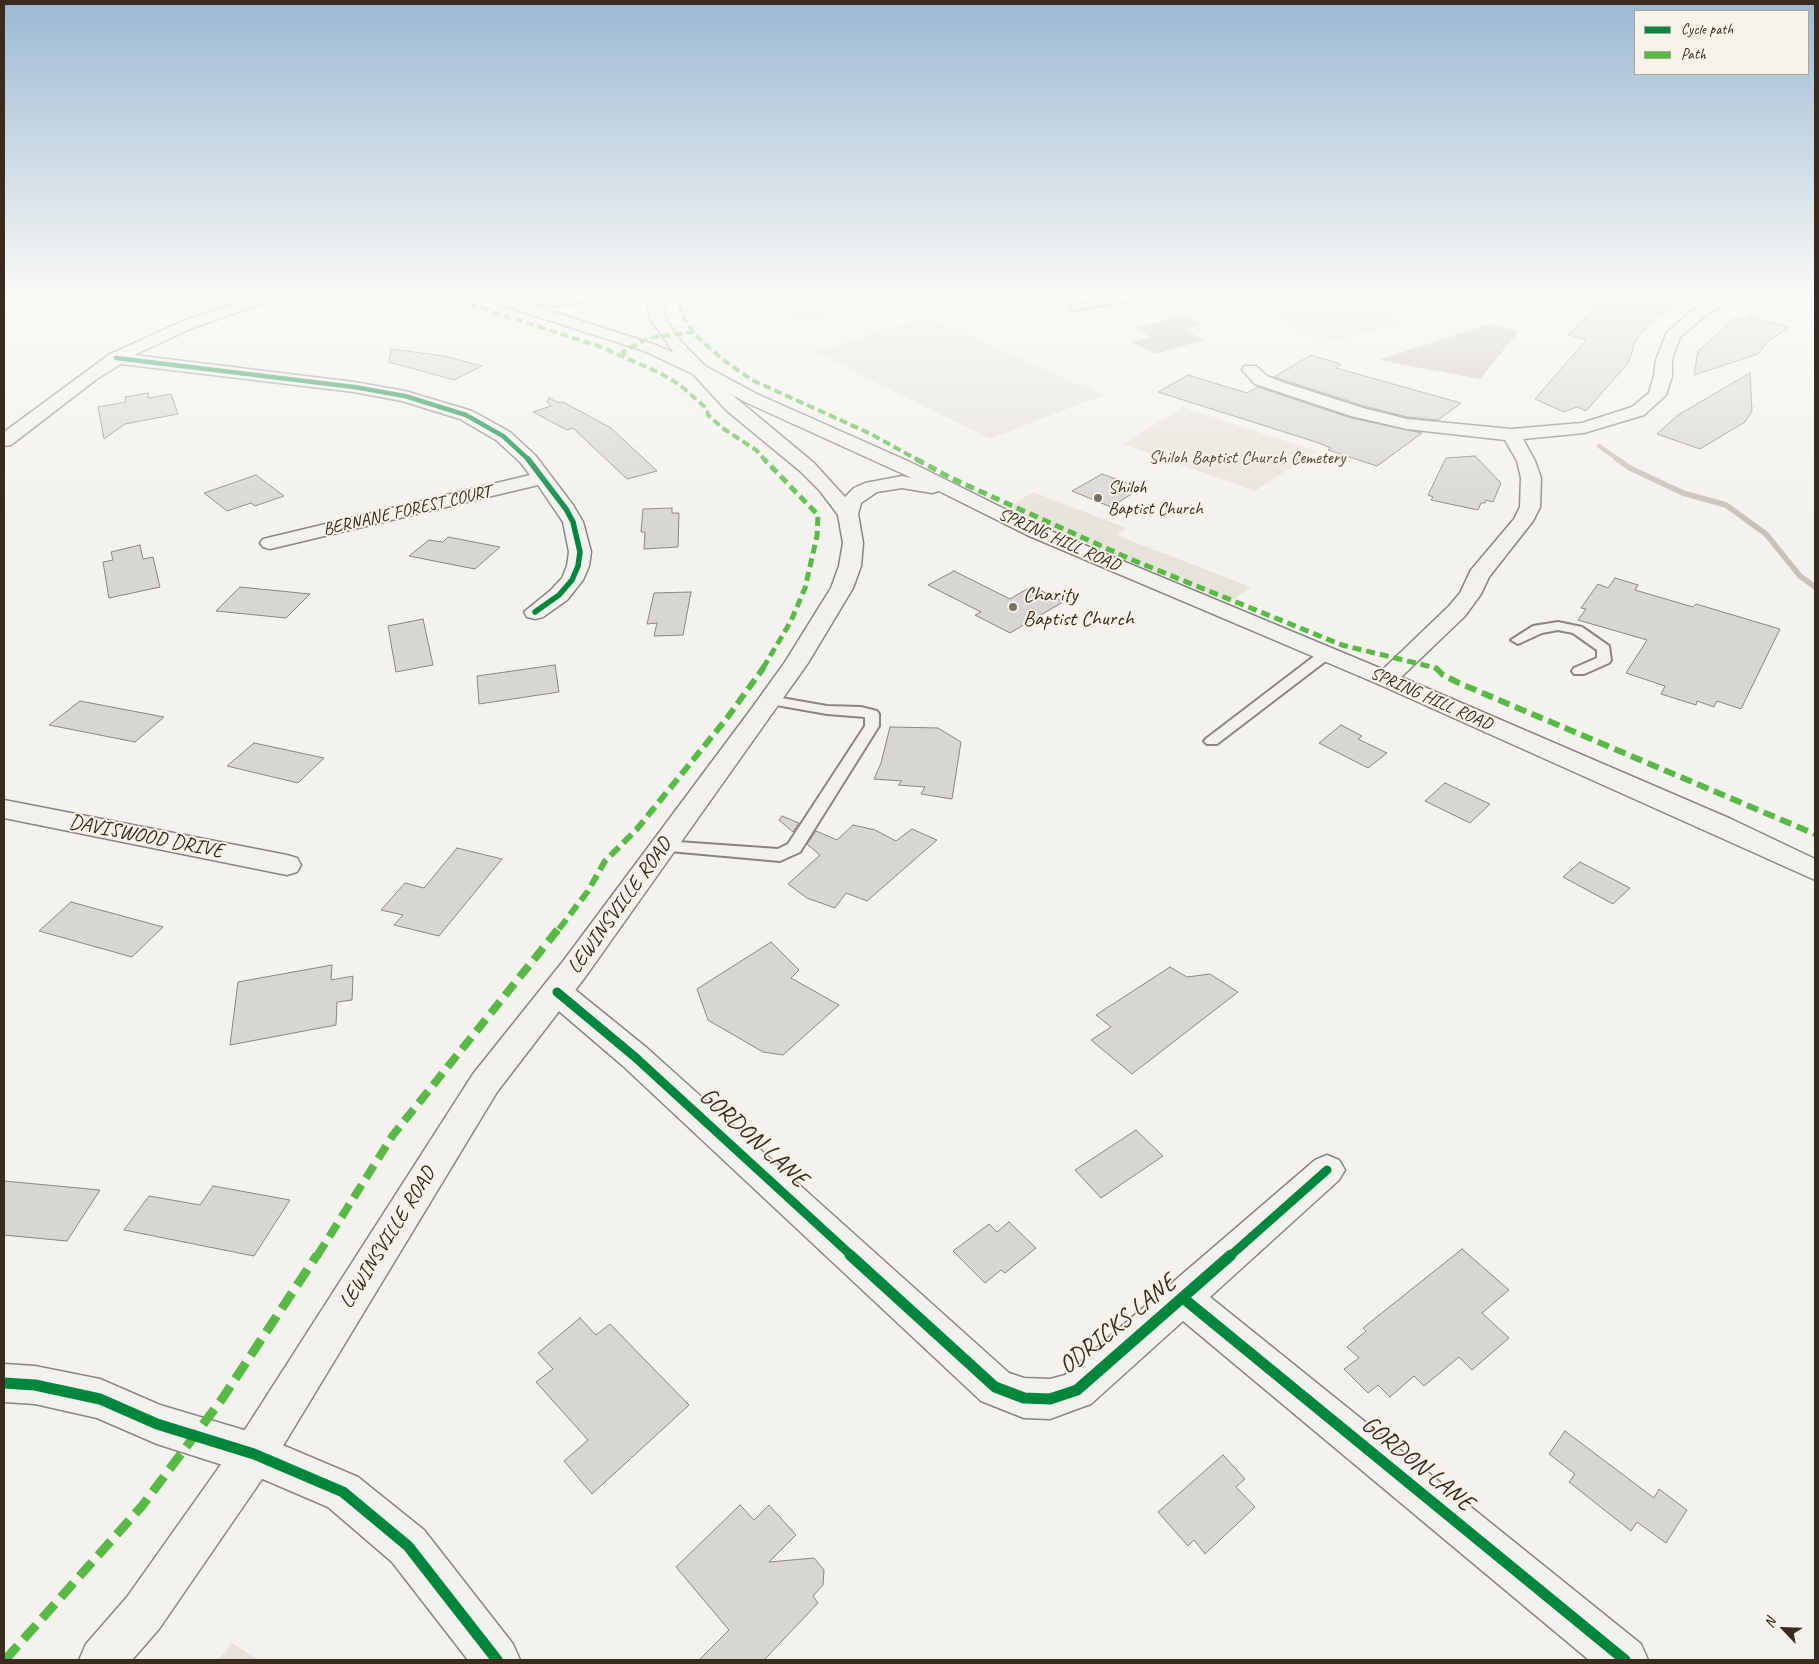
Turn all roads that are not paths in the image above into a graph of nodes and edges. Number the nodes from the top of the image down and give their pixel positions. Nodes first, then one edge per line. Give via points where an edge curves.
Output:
1 (1250, 370) dead end
2 (98, 371) edge
3 (220, 371) edge
4 (701, 371) joint
5 (726, 371) edge
6 (1663, 371) edge
7 (808, 422) junction
8 (1511, 435) junction
9 (4, 440) edge
10 (543, 478) junction
11 (964, 498) junction
12 (848, 514) junction
13 (270, 543) dead end
14 (535, 612) dead end
15 (1518, 640) dead end
16 (1326, 654) junction
17 (1579, 671) dead end
18 (1386, 679) junction
19 (770, 700) junction
20 (1212, 741) dead end
21 (4, 809) edge
22 (1721, 825) junction
23 (664, 846) junction
24 (1815, 850) edge
25 (287, 865) dead end
26 (1815, 870) edge
27 (557, 992) junction
28 (1327, 1170) dead end
29 (1183, 1298) junction
30 (920, 1318) joint
31 (4, 1383) edge
32 (254, 1454) junction
33 (102, 1660) edge
34 (497, 1660) edge
35 (1625, 1660) edge

1 - 8 street via 1261,380 1276,386 1382,419
2 - 9 street
3 - 10 street via 354,387 432,403 476,420 502,436 528,459
4 - 7 street, SPRING HILL ROAD via 751,398
4 - 12 street, LEWINSVILLE ROAD via 744,417 807,467
5 - 7 street
6 - 8 street via 1657,394 1638,411 1584,428
7 - 11 street, SPRING HILL ROAD
8 - 18 street via 1526,461 1531,478 1530,506 1523,521 1479,575 1457,611
10 - 13 street, BERNANE FOREST COURT
10 - 14 street via 573,522 580,552 572,580 559,595
11 - 12 street via 919,483 887,483 861,492 852,501
11 - 16 street, SPRING HILL ROAD via 1043,535
12 - 19 street, LEWINSVILLE ROAD via 853,543 850,566 842,588
15 - 17 lane via 1538,629 1558,626 1577,630 1604,649 1604,660
16 - 18 street, SPRING HILL ROAD
16 - 20 lane
18 - 22 street, SPRING HILL ROAD
19 - 23 street, LEWINSVILLE ROAD
19 - 23 lane via 872,714 872,726 794,848 780,856
21 - 25 street, DAVISWOOD DRIVE
22 - 24 street, SPRING HILL ROAD
22 - 26 street, SPRING HILL ROAD
23 - 27 street, LEWINSVILLE ROAD
27 - 30 street, GORDON LANE via 642,1064
27 - 32 street, LEWINSVILLE ROAD via 485,1083
28 - 29 street, ODRICKS LANE
29 - 30 street, ODRICKS LANE via 1077,1390 1050,1399 1024,1398 995,1387
29 - 35 street, GORDON LANE
31 - 32 street via 35,1385 100,1399 157,1424
32 - 33 street, LEWINSVILLE ROAD via 143,1613
32 - 34 street via 343,1492 408,1546

